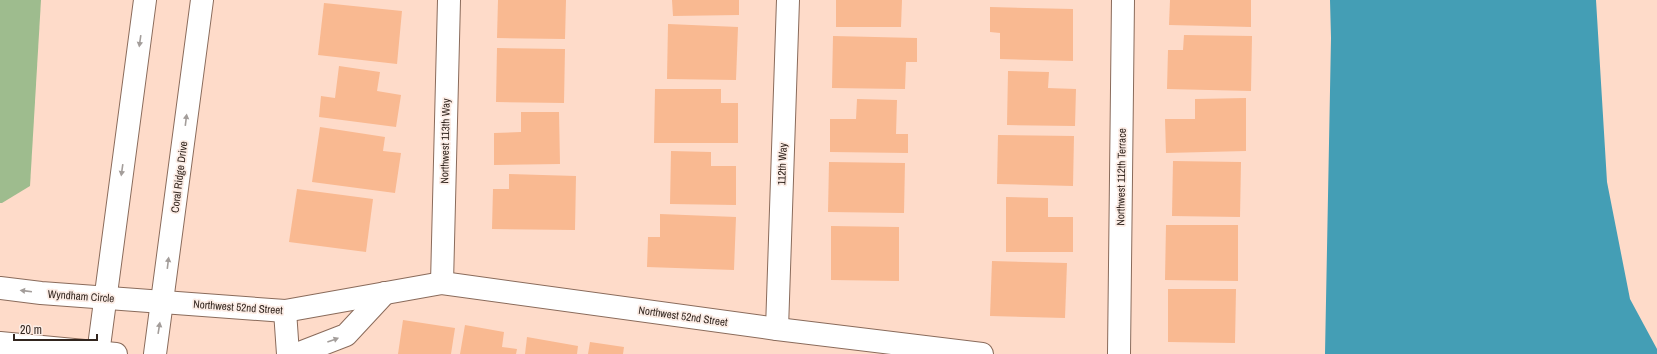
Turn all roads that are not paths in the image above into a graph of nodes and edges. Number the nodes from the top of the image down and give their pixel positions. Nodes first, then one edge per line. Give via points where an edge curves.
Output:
1 (145, 0) edge
2 (202, 0) edge
3 (449, 0) edge
4 (788, 0) edge
5 (1123, 0) edge
6 (442, 282) junction
7 (0, 288) edge
8 (385, 293) junction
9 (105, 298) junction
10 (162, 302) junction
11 (285, 311) junction
12 (777, 329) junction
13 (0, 343) edge
14 (104, 354) edge
15 (155, 354) edge
16 (288, 354) edge
17 (297, 354) edge
18 (982, 354) edge
19 (1119, 354) edge

1 -> 9 street
10 -> 2 street, Coral Ridge Drive
3 - 6 street, Northwest 113th Way
4 - 12 street, 112th Way
5 - 19 street, Northwest 112th Terrace
6 - 8 street, Northwest 52nd Street
6 - 12 street, Northwest 52nd Street
9 -> 7 street, Wyndham Circle
8 - 11 street, Northwest 52nd Street
17 -> 8 street via 346,336
9 - 10 street, Wyndham Circle
9 - 14 street
10 - 11 street, Northwest 52nd Street
15 -> 10 street, Coral Ridge Drive
11 - 16 street
12 - 18 street, Northwest 52nd Street
13 - 14 street

